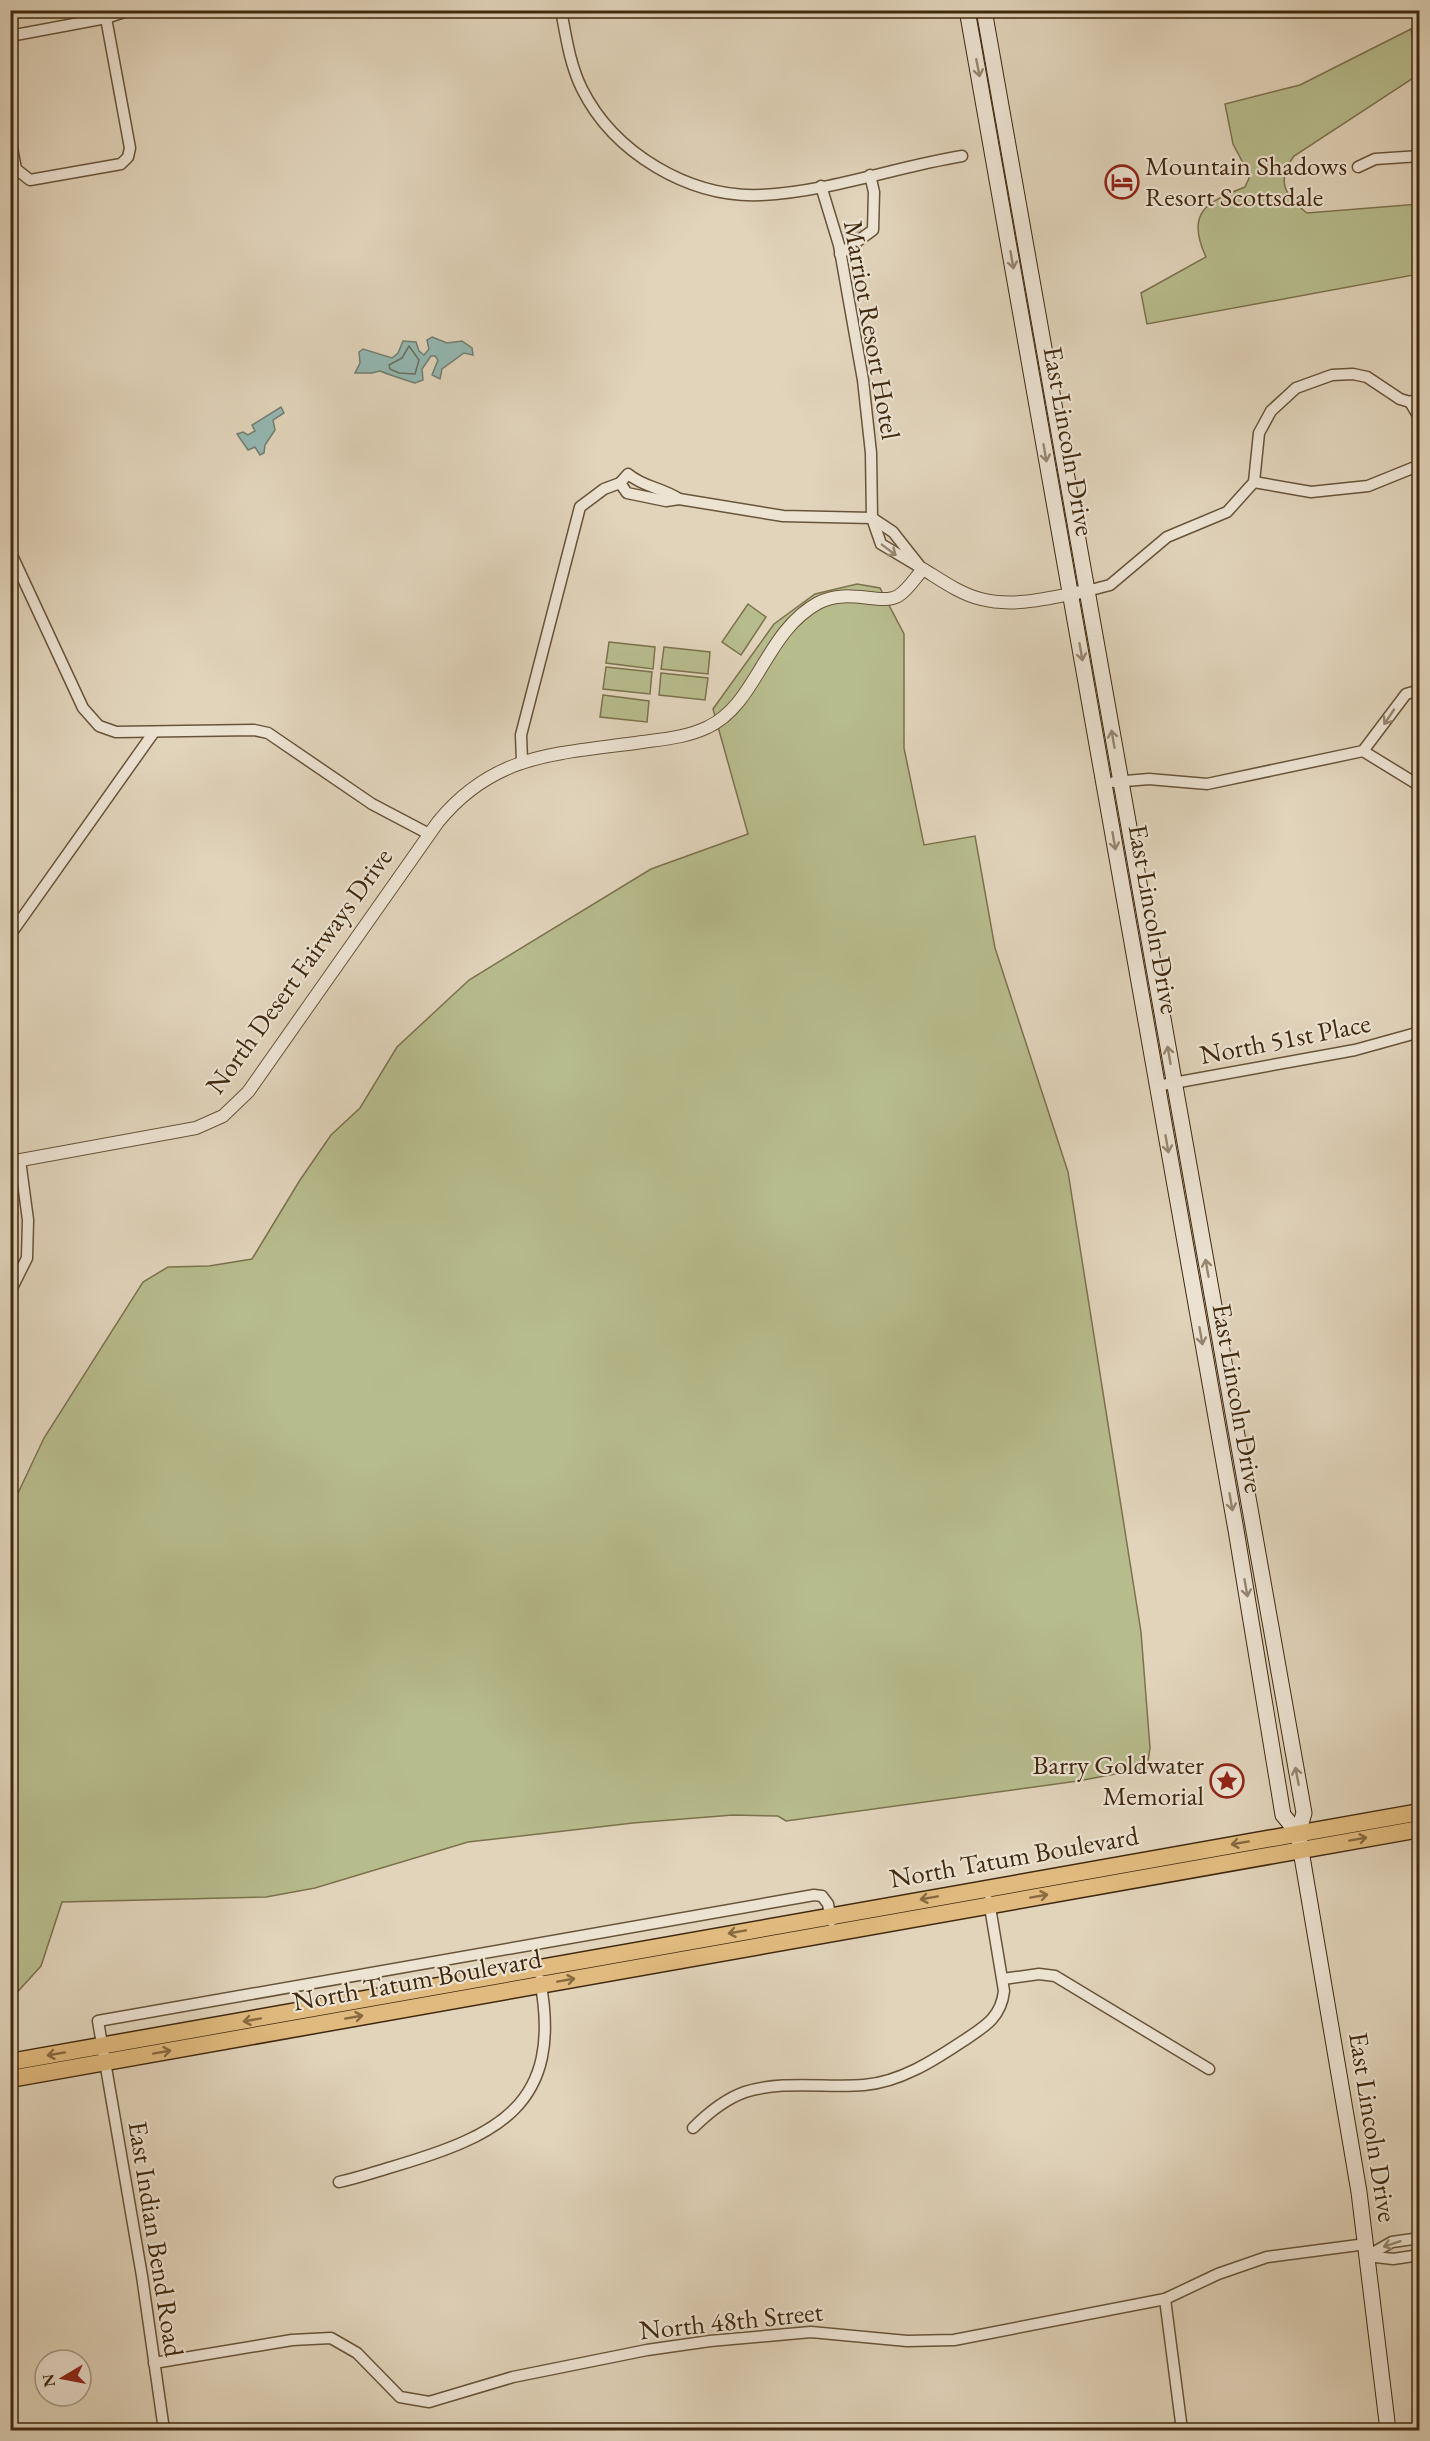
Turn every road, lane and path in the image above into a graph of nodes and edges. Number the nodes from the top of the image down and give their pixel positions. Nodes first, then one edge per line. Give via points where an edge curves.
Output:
1 (130, 10) edge
2 (561, 10) edge
3 (967, 10) edge
4 (984, 10) edge
5 (106, 18) junction
6 (10, 36) edge
7 (988, 125) junction
8 (10, 138) edge
9 (962, 156) dead end
10 (1419, 156) edge
11 (1358, 167) dead end
12 (870, 175) junction
13 (821, 186) junction
14 (1018, 202) junction
15 (875, 210) junction
16 (839, 250) junction
17 (1052, 393) junction
18 (1035, 395) junction
19 (1415, 400) edge
20 (1419, 419) edge
21 (1419, 465) edge
22 (1254, 482) junction
23 (620, 483) junction
24 (679, 499) junction
25 (872, 518) junction
26 (10, 552) edge
27 (923, 570) junction
28 (1087, 591) junction
29 (1071, 594) junction
30 (1419, 690) edge
31 (154, 732) junction
32 (1363, 751) junction
33 (522, 761) junction
34 (1120, 781) junction
35 (1104, 783) junction
36 (1419, 786) edge
37 (429, 834) junction
38 (10, 935) edge
39 (1419, 1032) edge
40 (1174, 1083) junction
41 (1157, 1086) junction
42 (15, 1161) edge
43 (10, 1292) edge
44 (1419, 1812) edge
45 (1419, 1829) edge
46 (1298, 1833) junction
47 (1300, 1850) junction
48 (988, 1896) junction
49 (830, 1915) junction
50 (833, 1933) junction
51 (539, 1976) junction
52 (1003, 1979) junction
53 (103, 2054) junction
54 (10, 2062) edge
55 (1209, 2069) dead end
56 (10, 2079) edge
57 (693, 2128) dead end
58 (339, 2182) dead end
59 (1419, 2238) edge
60 (1366, 2250) junction
61 (1419, 2255) edge
62 (1165, 2299) junction
63 (154, 2363) junction
64 (164, 2430) edge
65 (1182, 2430) edge
66 (1388, 2430) edge

1 - 5 street
2 - 13 street via 573,68 583,90 610,131 634,152 708,188 759,195
3 -> 7 main road, East Lincoln Drive
4 - 14 main road, East Lincoln Drive
5 - 6 street
5 - 8 street via 130,148 128,157 121,164 30,180 16,169
7 - 14 main road via 998,136 1008,189
7 -> 18 main road, East Lincoln Drive
9 - 12 street
10 - 11 street via 1375,159
12 - 13 street
12 - 15 street
13 - 16 street, Marriot Resort Hotel
14 - 17 main road, East Lincoln Drive
15 - 16 street via 859,233
15 - 16 street via 873,230
16 - 25 street, Marriot Resort Hotel via 863,380 871,453
17 - 18 main road
17 - 28 main road, East Lincoln Drive
18 -> 29 main road, East Lincoln Drive
19 - 20 street
19 - 22 street via 1400,399 1367,377 1353,374 1332,375 1296,388 1271,411 1259,433
21 - 22 street via 1368,486 1311,492
22 - 28 street via 1227,512 1167,537 1110,585
23 - 24 street via 627,493 666,501
23 - 24 street via 628,474 641,485
23 - 33 street via 604,489 580,507 521,735
24 - 25 street via 783,516
25 - 27 street via 893,532
25 -> 27 street via 876,535 887,550
26 - 31 street via 87,716 116,732
27 - 29 street via 980,599 1007,603
27 - 33 street, North Desert Fairways Drive via 895,597 849,594 825,600 806,611 776,642 735,705 709,727 682,735
28 - 29 street
34 -> 28 main road, East Lincoln Drive
29 -> 35 main road, East Lincoln Drive
30 -> 32 street via 1406,694
31 - 37 street via 268,733 372,804
31 - 38 street
32 - 34 street via 1207,784
32 - 36 street
33 - 37 street, North Desert Fairways Drive via 465,793
34 - 35 street
40 -> 34 main road, East Lincoln Drive
35 -> 41 main road, East Lincoln Drive
37 - 42 street, North Desert Fairways Drive via 248,1092 224,1116 187,1130
39 - 40 street, North 51st Place via 1355,1050
40 - 41 street, North 51st Place
46 -> 40 main road, East Lincoln Drive via 1304,1813
41 -> 46 main road, East Lincoln Drive via 1283,1815
42 - 43 street via 28,1220 27,1258
44 - 46 main road, North Tatum Boulevard
47 -> 45 main road, North Tatum Boulevard
46 - 47 main road, East Lincoln Drive
46 -> 48 main road, North Tatum Boulevard
48 -> 47 main road, North Tatum Boulevard
47 - 60 main road, East Lincoln Drive via 1351,2137
48 -> 49 main road, North Tatum Boulevard
48 - 50 main road, North Tatum Boulevard
48 - 52 street
49 - 50 street
49 -> 51 main road, North Tatum Boulevard
49 - 53 street, North Tatum Boulevard via 822,1896 814,1895 98,2021
51 -> 50 main road, North Tatum Boulevard
51 - 53 main road, North Tatum Boulevard
51 - 58 street via 544,2011 541,2056 533,2085 513,2112 498,2125 447,2150
52 - 55 street via 1055,1976
52 - 57 street via 1002,2003 990,2024 908,2074 866,2085 770,2086 730,2098
53 -> 54 main road, North Tatum Boulevard
53 - 56 main road, North Tatum Boulevard
53 - 63 street, East Indian Bend Road
59 -> 60 street, North 48th Street
60 - 61 street, North 48th Street via 1393,2259
60 - 62 street, North 48th Street via 1267,2257
60 - 66 main road, East Lincoln Drive
62 - 63 street, North 48th Street via 954,2340 907,2341 811,2332 656,2349 513,2377 429,2402 400,2397 357,2353 331,2338 292,2340
62 - 65 street
63 - 64 street, East Indian Bend Road

